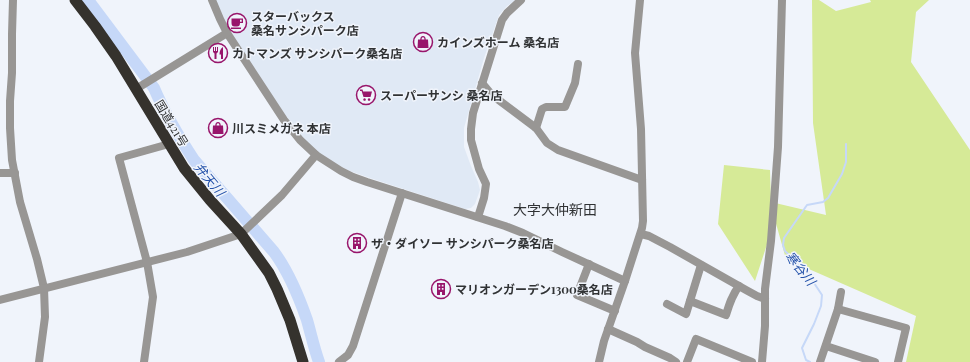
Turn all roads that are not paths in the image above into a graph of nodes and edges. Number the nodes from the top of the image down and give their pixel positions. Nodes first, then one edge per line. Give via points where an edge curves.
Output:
1 (13, 0) edge
2 (75, 0) edge
3 (212, 0) edge
4 (521, 0) edge
5 (640, 0) edge
6 (782, 0) edge
7 (227, 33) junction
8 (578, 64) dead end
9 (482, 83) junction
10 (139, 87) junction
11 (536, 128) junction
12 (169, 144) junction
13 (316, 155) junction
14 (0, 172) edge
15 (15, 173) junction
16 (642, 180) junction
17 (402, 193) junction
18 (478, 216) junction
19 (243, 232) junction
20 (641, 234) junction
21 (147, 262) junction
22 (589, 264) junction
23 (701, 265) junction
24 (626, 281) junction
25 (739, 286) junction
26 (44, 288) junction
27 (841, 292) dead end
28 (765, 299) junction
29 (0, 300) edge
30 (690, 302) junction
31 (667, 304) dead end
32 (838, 309) junction
33 (615, 311) junction
34 (608, 329) junction
35 (826, 346) junction
36 (40, 362) edge
37 (144, 362) edge
38 (303, 362) edge
39 (339, 362) edge
40 (599, 362) edge
41 (676, 362) edge
42 (687, 362) edge
43 (752, 362) edge
44 (762, 362) edge
45 (820, 362) edge
46 (875, 362) edge
47 (898, 362) edge

1 - 15 street via 10,121
2 - 10 highway, 国道421号
3 - 7 street
4 - 9 street via 502,20
5 - 16 street via 635,53
6 - 28 street via 778,146
7 - 10 street
7 - 13 street via 284,120
8 - 11 street via 575,83 565,107 546,106 542,109
9 - 11 street via 492,95
9 - 18 street via 471,129 474,154 486,184
10 - 12 highway, 国道421号
11 - 16 street via 547,143 558,150
12 - 19 highway, 国道421号 via 210,200
12 - 21 street via 119,158
13 - 17 street via 353,177
13 - 19 street via 282,195
14 - 15 street
15 - 26 street via 20,202
16 - 20 street
17 - 18 street
17 - 39 street via 353,346 348,355
18 - 22 street via 523,233
19 - 21 street via 187,252
19 - 38 highway, 国道421号 via 278,289
20 - 23 street
20 - 24 street
21 - 26 street
21 - 37 street via 153,297
22 - 24 street
22 - 33 street via 577,296
23 - 25 street
23 - 30 street
24 - 33 street
25 - 28 street
25 - 30 street via 726,315
26 - 29 street
26 - 36 street via 45,317
27 - 32 street
28 - 44 street
30 - 31 street via 686,314
32 - 35 street
32 - 47 street via 906,328
33 - 34 street
34 - 40 street
34 - 41 street
35 - 45 street
35 - 46 street
42 - 43 street via 696,339

